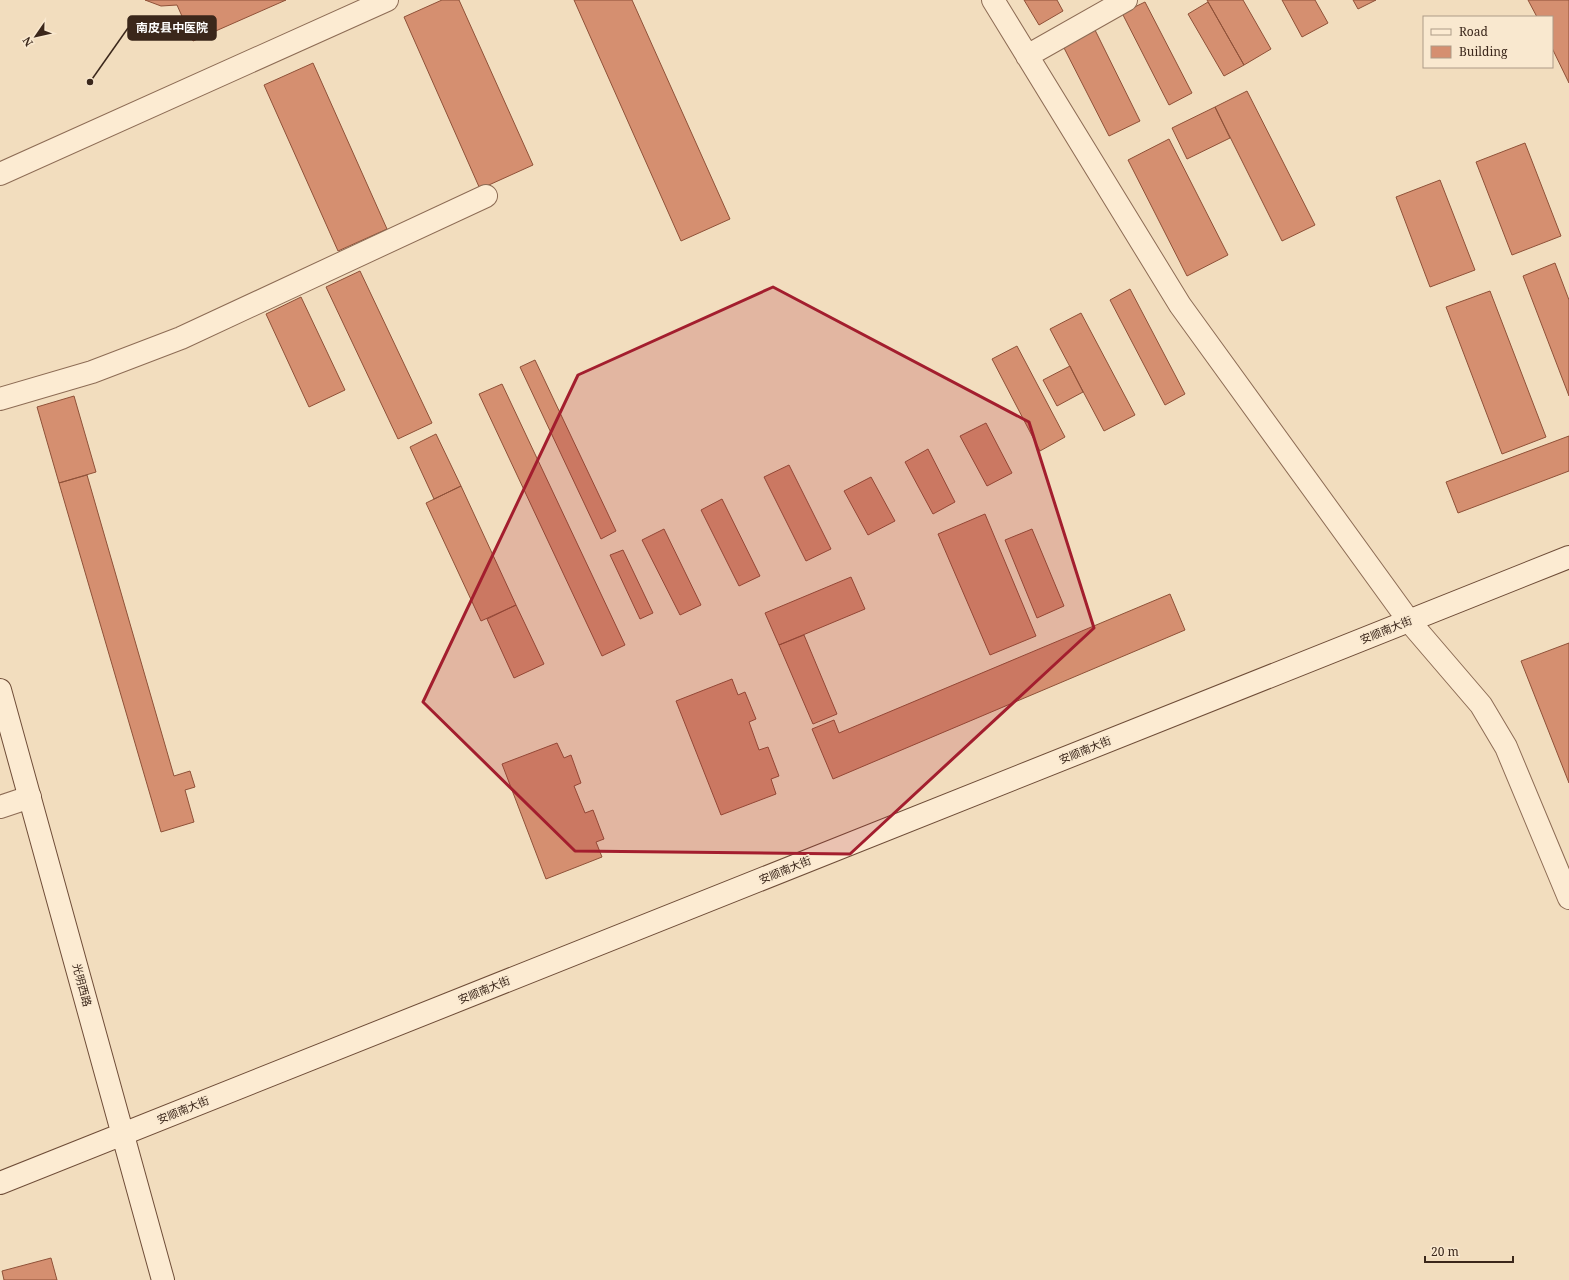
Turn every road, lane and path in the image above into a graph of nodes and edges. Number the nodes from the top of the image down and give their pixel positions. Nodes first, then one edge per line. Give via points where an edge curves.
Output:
1 (387, 0) edge
2 (993, 0) edge
3 (1126, 0) edge
4 (1027, 56) junction
5 (0, 174) edge
6 (486, 196) dead end
7 (0, 399) edge
8 (1569, 557) edge
9 (1409, 621) junction
10 (0, 690) edge
11 (30, 797) junction
12 (0, 807) edge
13 (1569, 898) edge
14 (123, 1134) junction
15 (0, 1183) edge
16 (163, 1280) edge

1 - 5 street
2 - 4 street
3 - 4 street
4 - 9 street via 1180,305
6 - 7 street via 181,338 92,372
8 - 9 street, 安顺南大街
9 - 13 street via 1481,705 1506,747
9 - 14 street, 安顺南大街
10 - 11 street, 光明西路
11 - 12 street
11 - 14 street, 光明西路
14 - 15 street, 安顺南大街
14 - 16 street, 光明西路

